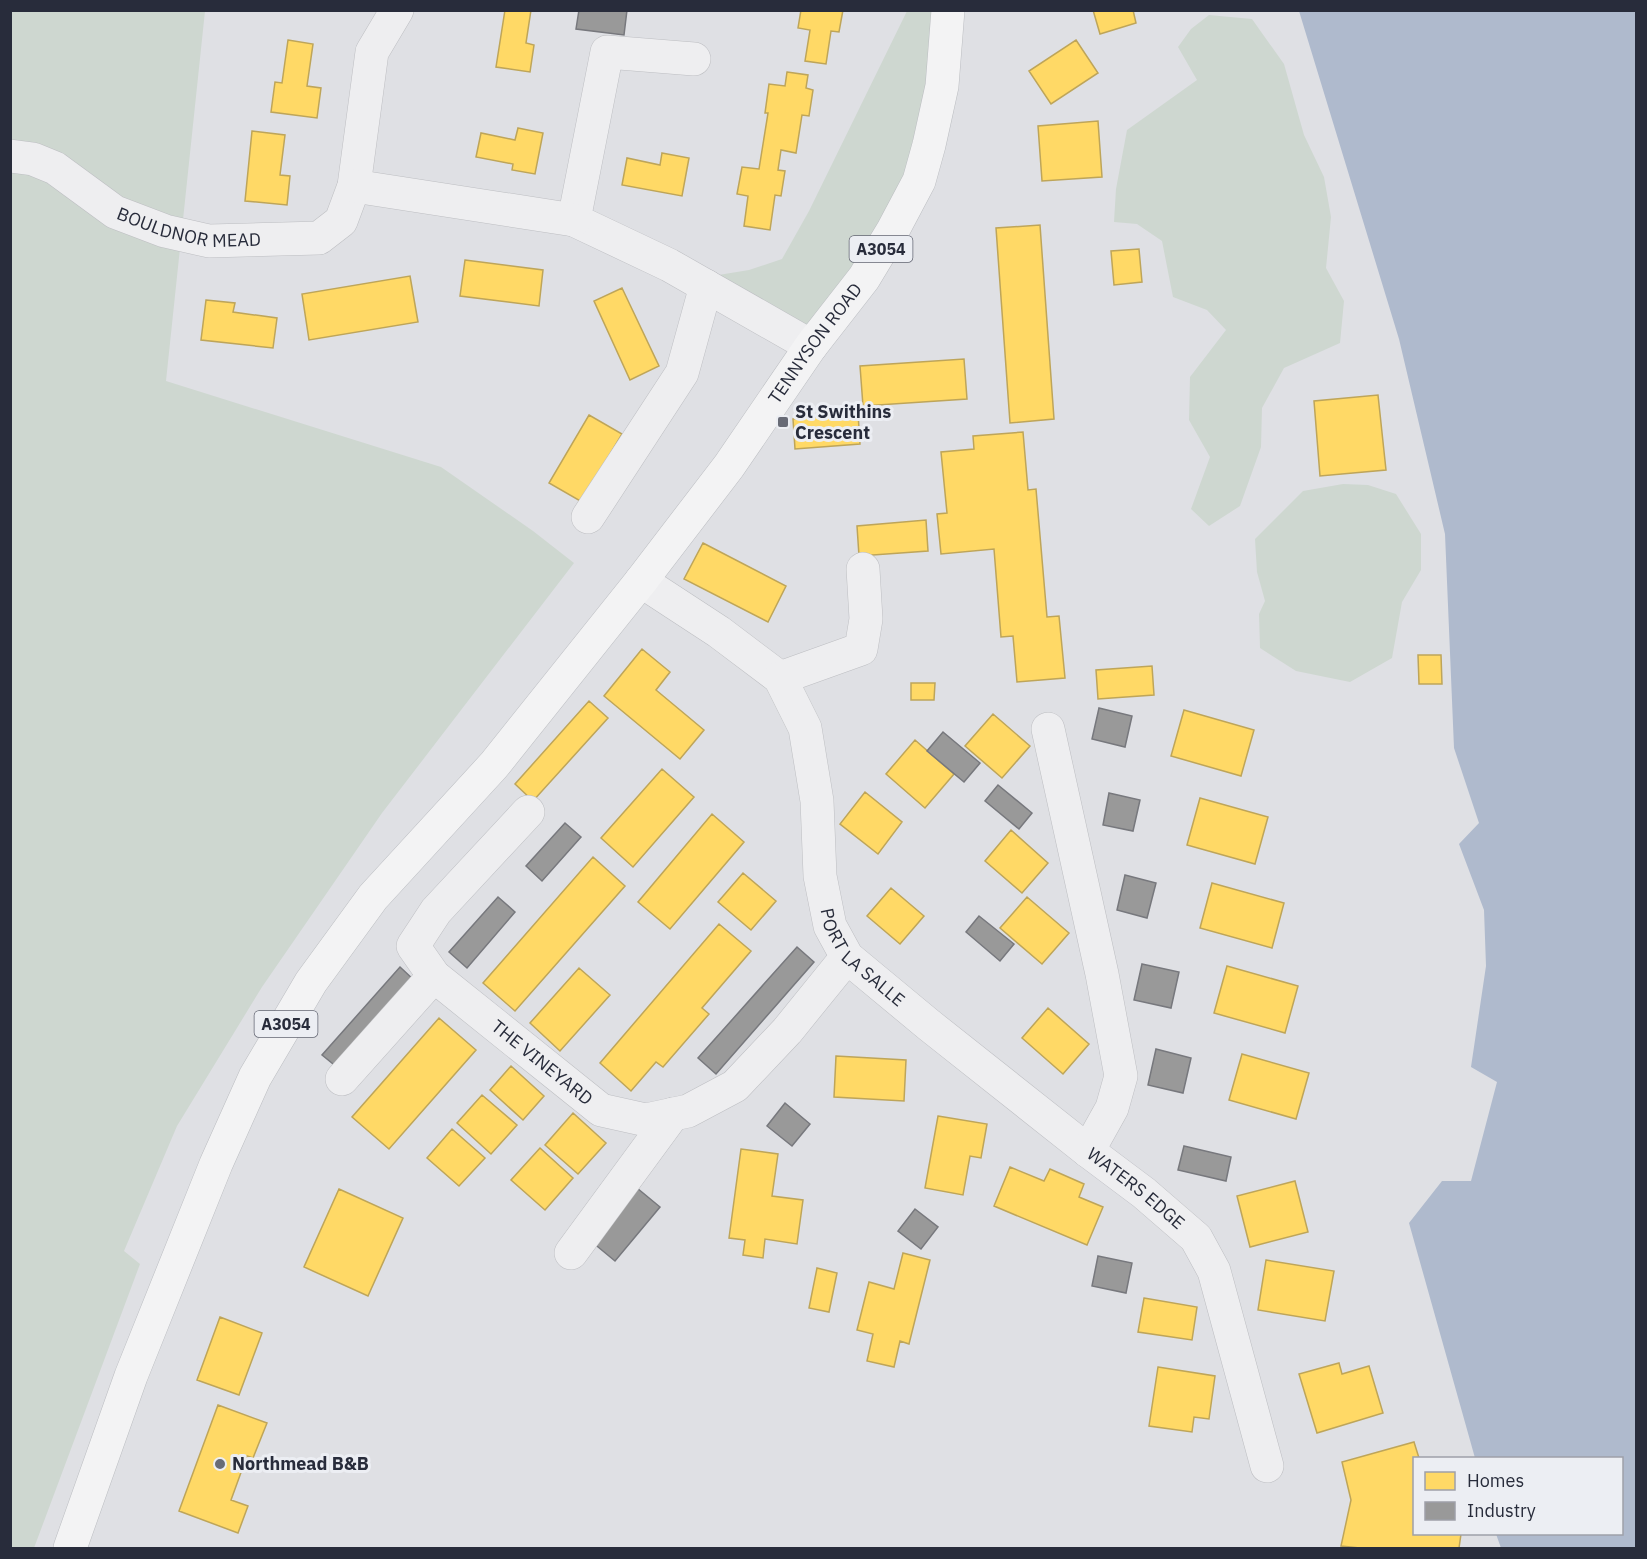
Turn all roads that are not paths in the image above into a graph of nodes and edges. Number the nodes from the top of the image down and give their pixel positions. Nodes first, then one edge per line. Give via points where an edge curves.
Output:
1 (398, 10) edge
2 (948, 10) edge
3 (694, 59) dead end
4 (10, 156) edge
5 (354, 186) junction
6 (574, 220) junction
7 (706, 286) junction
8 (811, 346) junction
9 (588, 518) dead end
10 (863, 569) dead end
11 (641, 581) junction
12 (780, 678) junction
13 (1048, 729) dead end
14 (528, 812) dead end
15 (847, 957) junction
16 (434, 976) junction
17 (342, 1079) dead end
18 (674, 1114) junction
19 (1088, 1151) junction
20 (571, 1253) dead end
21 (1267, 1466) dead end
22 (70, 1548) edge

1 - 5 street, BOULDNOR MEAD via 372,52
2 - 8 main road, TENNYSON ROAD / A3054 via 942,86 919,181 864,278
3 - 6 street via 607,52
4 - 5 street, BOULDNOR MEAD via 56,168 116,212 140,223 209,241 319,238 341,221
5 - 6 street
6 - 7 street
7 - 8 street
7 - 9 street via 682,373
8 - 11 main road, TENNYSON ROAD / A3054 via 729,466
10 - 12 street via 866,619 861,649
11 - 12 street, PORT LA SALLE
11 - 22 main road, A3054 via 494,765 373,897 311,982 255,1077 216,1164 136,1365
12 - 15 street, PORT LA SALLE via 805,728 817,801 820,876 830,926
13 - 19 street, WATERS EDGE via 1121,1076 1112,1108
14 - 16 street, THE VINEYARD via 436,911 413,946
15 - 18 street, THE VINEYARD via 787,1031 735,1086 688,1112
15 - 19 street, PORT LA SALLE
16 - 17 street
16 - 18 street, THE VINEYARD via 601,1110 646,1120
18 - 20 street
19 - 21 street, WATERS EDGE via 1196,1238 1214,1271

